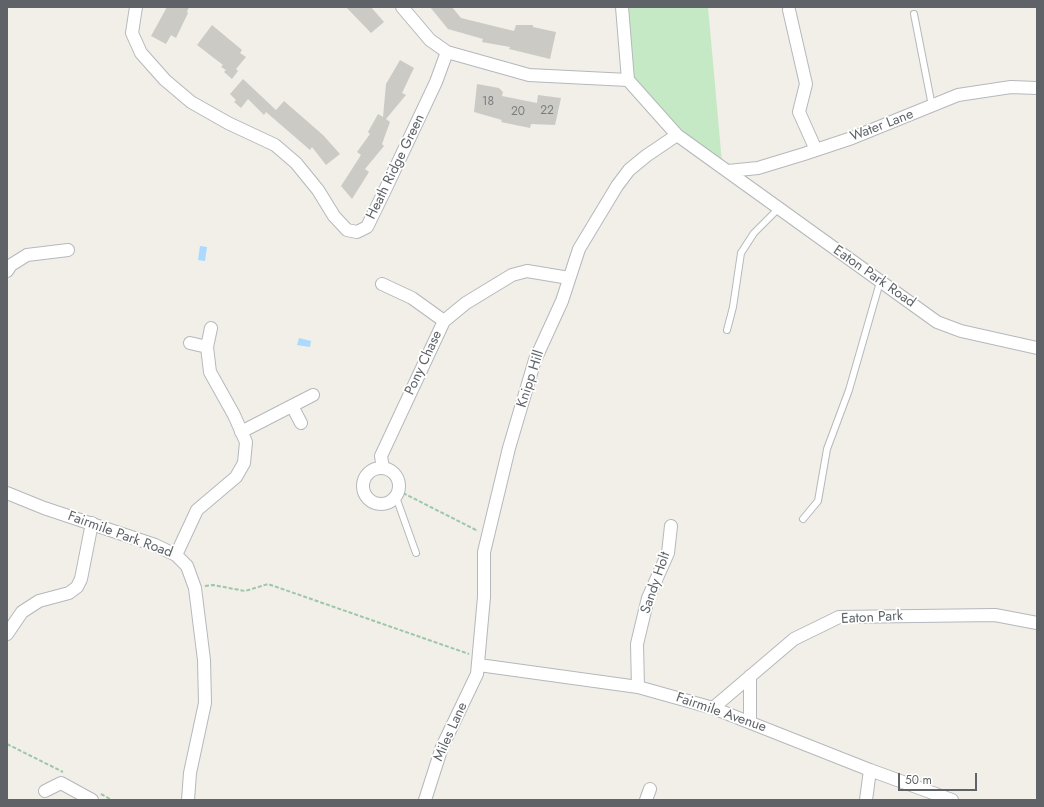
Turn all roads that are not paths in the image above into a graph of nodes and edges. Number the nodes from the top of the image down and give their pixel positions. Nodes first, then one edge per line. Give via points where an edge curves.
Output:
1 (136, 7) edge
2 (402, 7) edge
3 (622, 7) edge
4 (789, 10) dead end
5 (914, 14) dead end
6 (447, 52) junction
7 (628, 80) junction
8 (1037, 88) edge
9 (932, 106) junction
10 (677, 135) junction
11 (816, 150) junction
12 (728, 171) junction
13 (778, 209) junction
14 (68, 250) dead end
15 (7, 271) edge
16 (568, 278) junction
17 (880, 282) junction
18 (382, 284) dead end
19 (444, 321) junction
20 (210, 328) dead end
21 (727, 330) dead end
22 (190, 343) dead end
23 (207, 347) junction
24 (1037, 348) edge
25 (313, 395) dead end
26 (292, 406) junction
27 (301, 423) dead end
28 (241, 432) junction
29 (383, 468) junction
30 (7, 493) edge
31 (397, 494) junction
32 (803, 519) dead end
33 (92, 523) junction
34 (671, 526) dead end
35 (416, 553) dead end
36 (176, 555) junction
37 (1037, 623) edge
38 (7, 634) edge
39 (479, 661) junction
40 (750, 676) junction
41 (638, 687) junction
42 (713, 708) junction
43 (750, 722) junction
44 (870, 770) junction
45 (45, 791) dead end
46 (92, 800) edge
47 (188, 800) edge
48 (425, 800) edge
49 (866, 800) edge
50 (952, 800) edge

1 - 6 street, Heath Ridge Green via 132,33 141,52 165,80 190,102 275,145 310,179 334,216 347,230 357,232 367,227 380,201 436,82
2 - 6 street via 430,40
3 - 7 street
4 - 11 street via 806,84 799,112
5 - 9 lane
6 - 7 street via 529,75
7 - 10 street, Eaton Park Road
8 - 9 street, Water Lane via 1011,87 958,96
9 - 11 street, Water Lane
10 - 12 street, Eaton Park Road
10 - 16 street, Knipp Hill via 629,170 579,250
11 - 12 street, Water Lane via 758,168
12 - 13 street, Eaton Park Road
13 - 17 street, Eaton Park Road
13 - 21 lane via 754,233 741,252
14 - 15 street via 27,255 11,265
16 - 19 street, Pony Chase via 527,271 512,275 466,303
16 - 39 street, Knipp Hill via 562,301 535,360 492,516 484,552 484,597
17 - 24 street, Eaton Park Road via 948,327
17 - 32 lane via 849,390 827,449 818,501
18 - 19 street via 412,298
19 - 29 street, Pony Chase via 381,456
20 - 23 street
22 - 23 street
23 - 28 street via 210,372
25 - 26 street
26 - 27 street
26 - 28 street
28 - 36 street via 246,442 244,463 236,477 197,510
29 - 31 street via 396,477 399,485
29 - 31 street via 367,476 363,486 364,492 377,504 386,503
30 - 33 street, Fairmile Park Road
31 - 35 lane
33 - 36 street, Fairmile Park Road
33 - 38 street via 81,579 77,587 69,593 39,601 22,612
34 - 41 street, Sandy Holt via 668,553 648,598 637,644
36 - 47 street, Fairmile Park Road via 187,566 195,588 204,660 205,703 190,773
37 - 40 street, Eaton Park via 995,615 839,617 794,639
39 - 41 street, Fairmile Avenue
39 - 48 street, Miles Lane via 477,674 442,747
40 - 42 street, Eaton Park
40 - 43 street
41 - 42 street, Fairmile Avenue
42 - 43 street, Fairmile Avenue
43 - 44 street, Fairmile Avenue
44 - 49 street
44 - 50 street, Fairmile Avenue
45 - 46 street via 61,783

